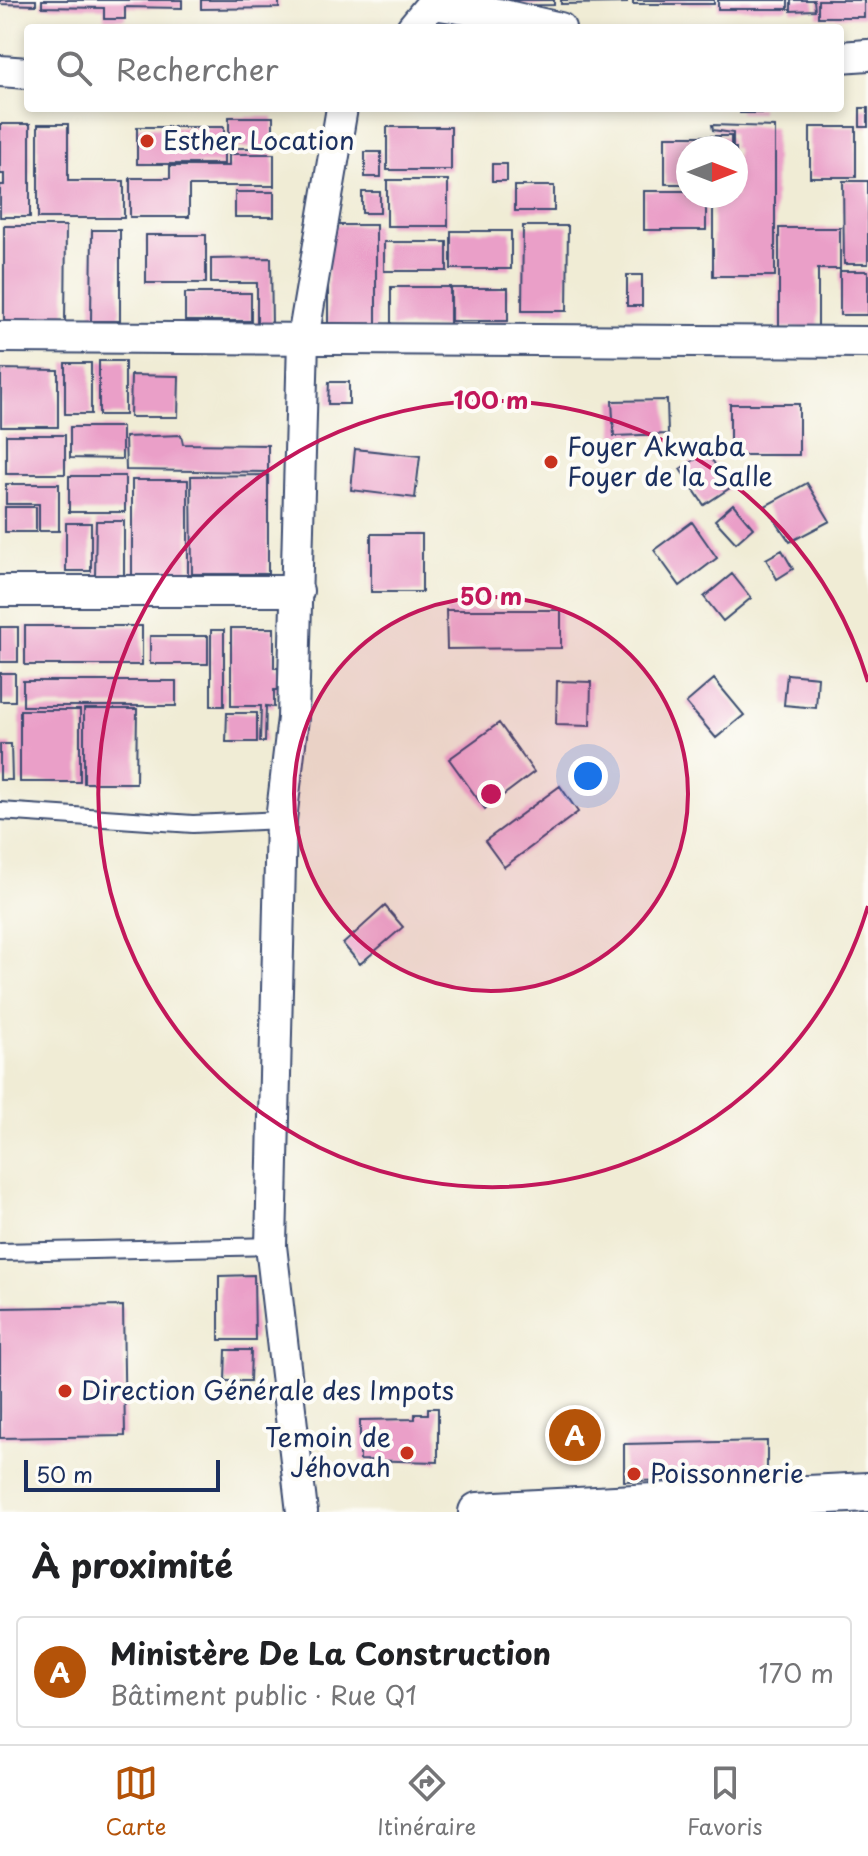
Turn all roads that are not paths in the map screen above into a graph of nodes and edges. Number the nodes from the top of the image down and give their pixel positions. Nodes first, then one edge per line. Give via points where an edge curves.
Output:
1 (434, 2) edge
2 (415, 24) edge
3 (542, 24) edge
4 (868, 55) edge
5 (844, 57) edge
6 (0, 71) edge
7 (24, 73) edge
8 (341, 112) edge
9 (0, 337) edge
10 (303, 339) junction
11 (868, 342) edge
12 (0, 591) edge
13 (298, 591) junction
14 (0, 811) edge
15 (281, 820) junction
16 (271, 1246) junction
17 (0, 1252) edge
18 (868, 1492) edge
19 (302, 1512) edge
20 (478, 1512) edge
21 (485, 1512) edge

1 - 2 street
1 - 3 street
4 - 5 street
6 - 7 street
8 - 10 street
9 - 10 street
10 - 11 street
10 - 13 street
12 - 13 street
13 - 15 street via 293,718
14 - 15 lane via 193,824
15 - 16 street
16 - 17 lane
16 - 19 street
18 - 21 street
20 - 21 street

